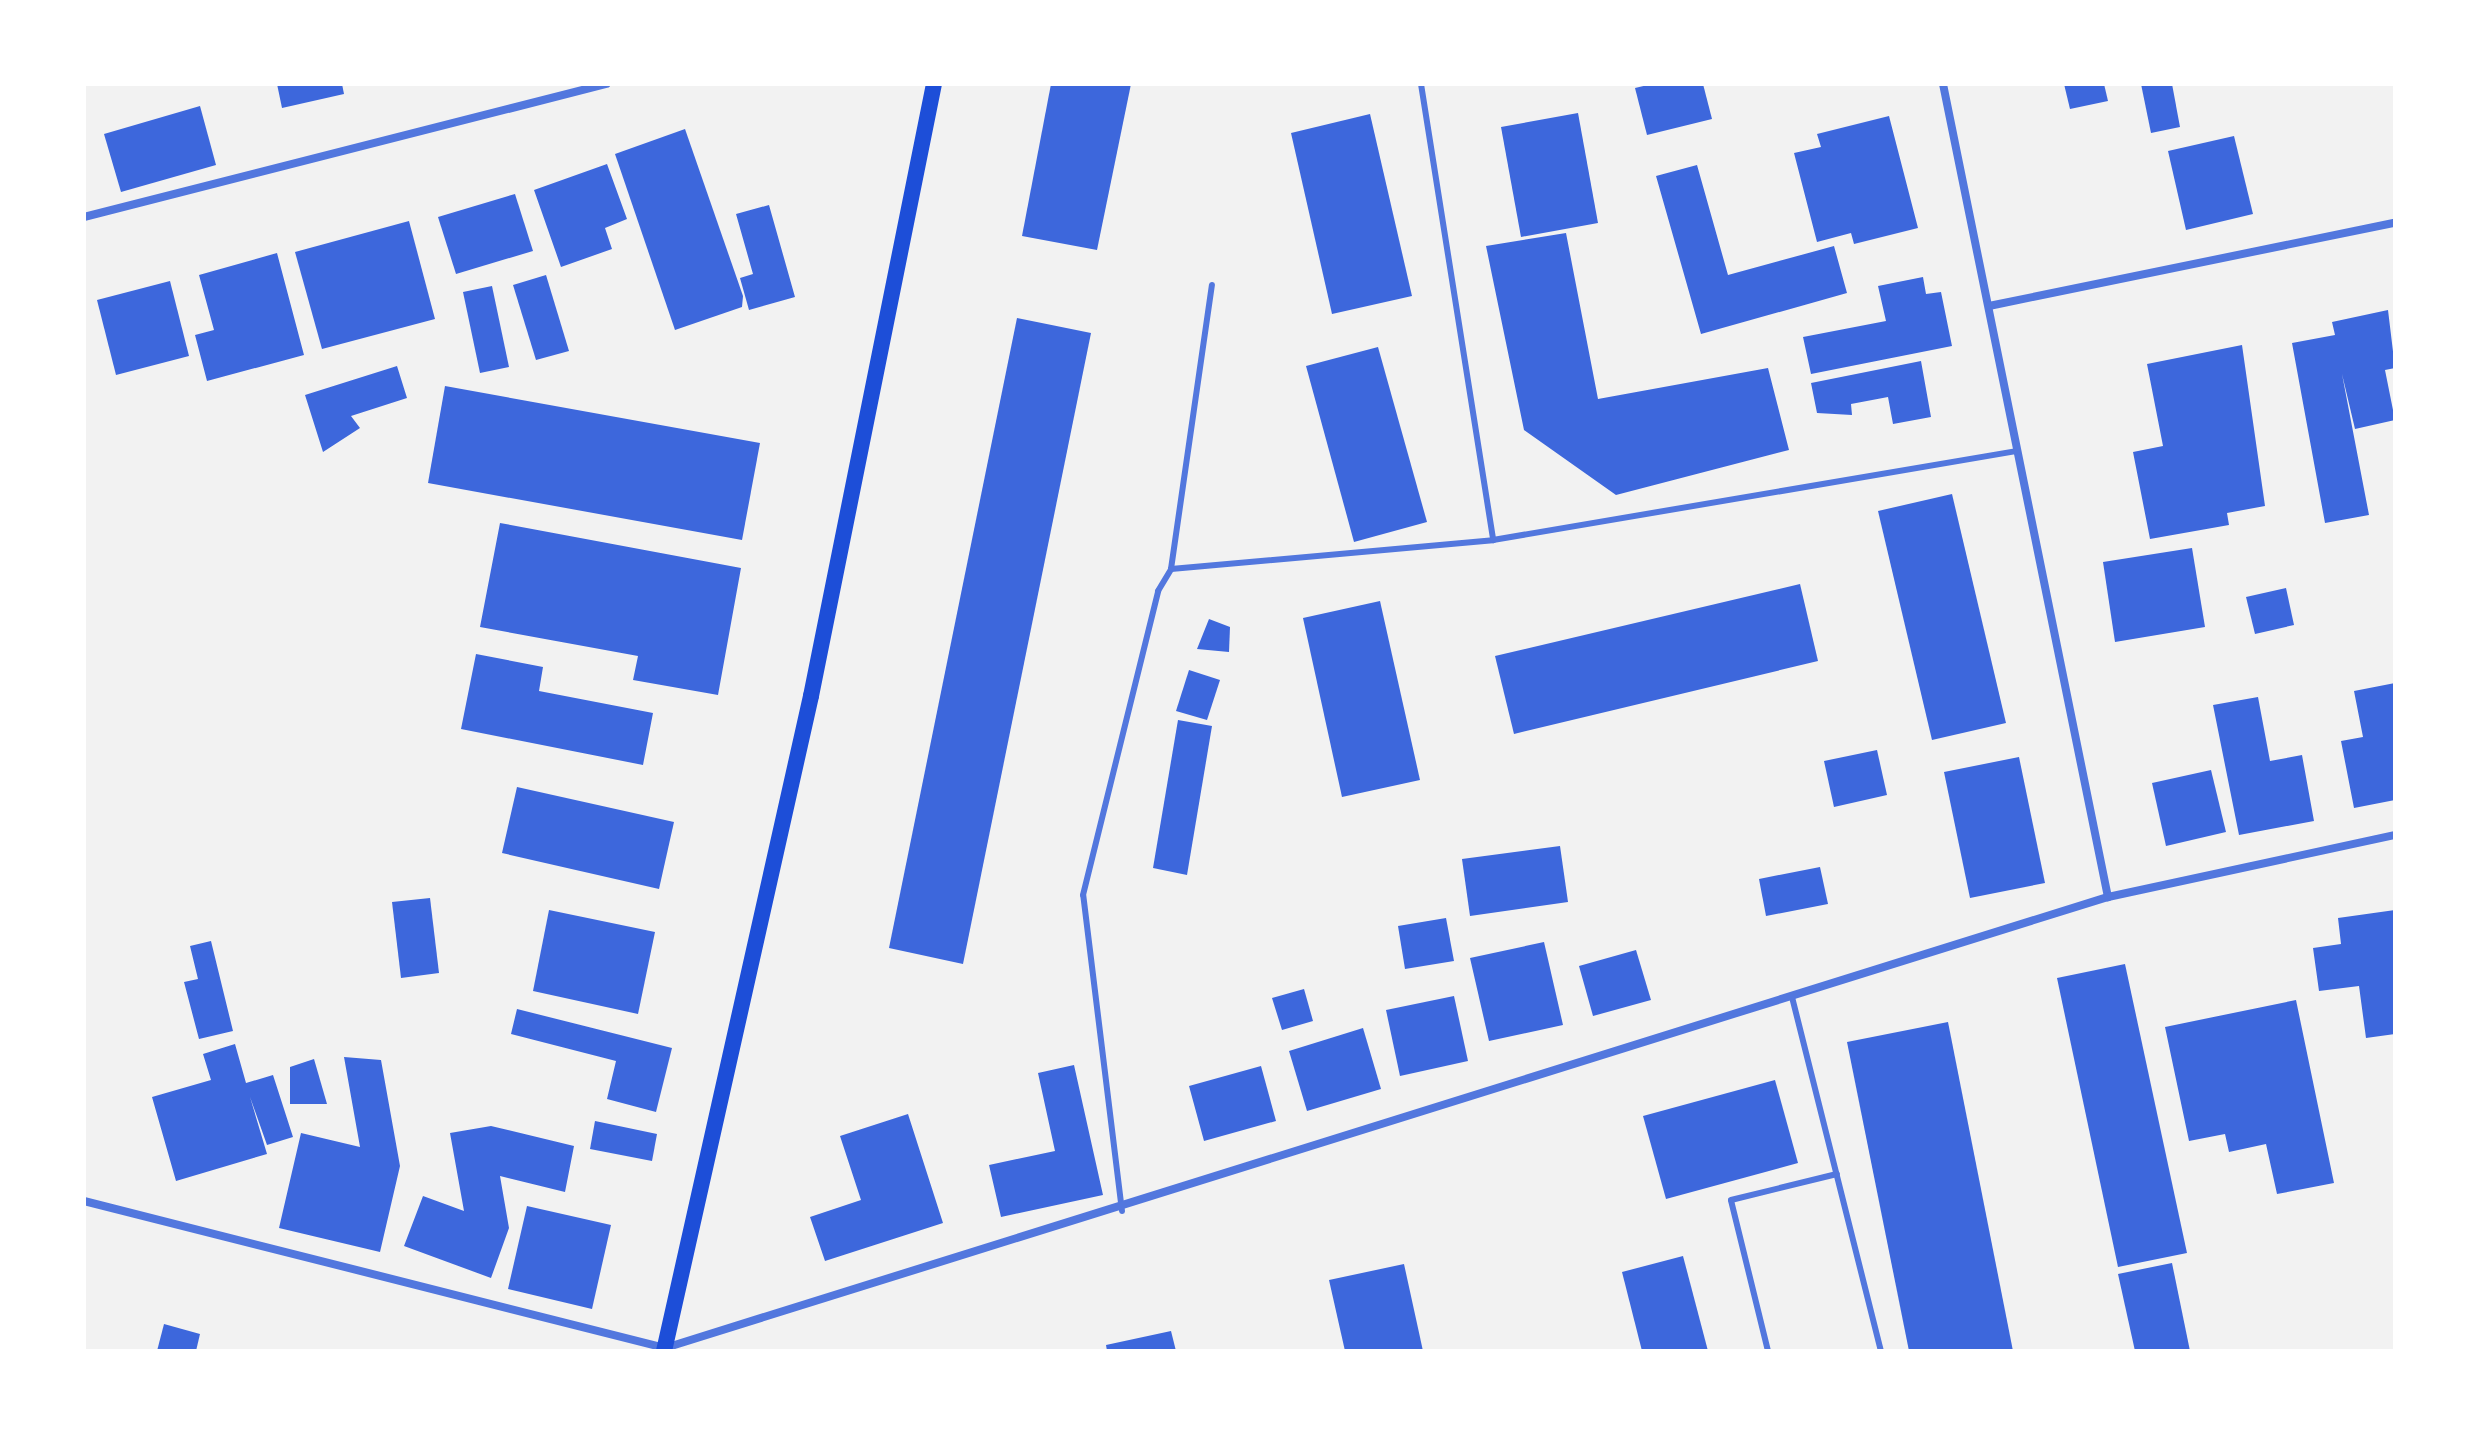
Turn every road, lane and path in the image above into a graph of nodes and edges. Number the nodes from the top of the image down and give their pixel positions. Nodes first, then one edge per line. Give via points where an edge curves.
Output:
1 (606, 84) edge
2 (934, 84) edge
3 (1421, 84) edge
4 (1943, 84) edge
5 (84, 217) edge
6 (2395, 223) edge
7 (1212, 285) dead end
8 (1989, 306) junction
9 (2017, 451) junction
10 (1493, 540) junction
11 (1171, 569) junction
12 (2395, 835) edge
13 (2108, 897) junction
14 (1792, 997) junction
15 (1837, 1174) junction
16 (84, 1201) edge
17 (1122, 1211) junction
18 (666, 1350) edge
19 (1768, 1351) edge
20 (1881, 1351) edge

1 - 5 street
2 - 18 main road via 811,696
3 - 10 lane
4 - 8 street
6 - 8 street
7 - 11 lane
8 - 9 street
9 - 10 lane
9 - 13 street
10 - 11 lane
11 - 17 lane via 1158,591 1083,895
12 - 13 street
13 - 14 street
14 - 15 lane
14 - 17 street
15 - 19 lane via 1731,1200
15 - 20 lane
16 - 18 street
17 - 18 street

